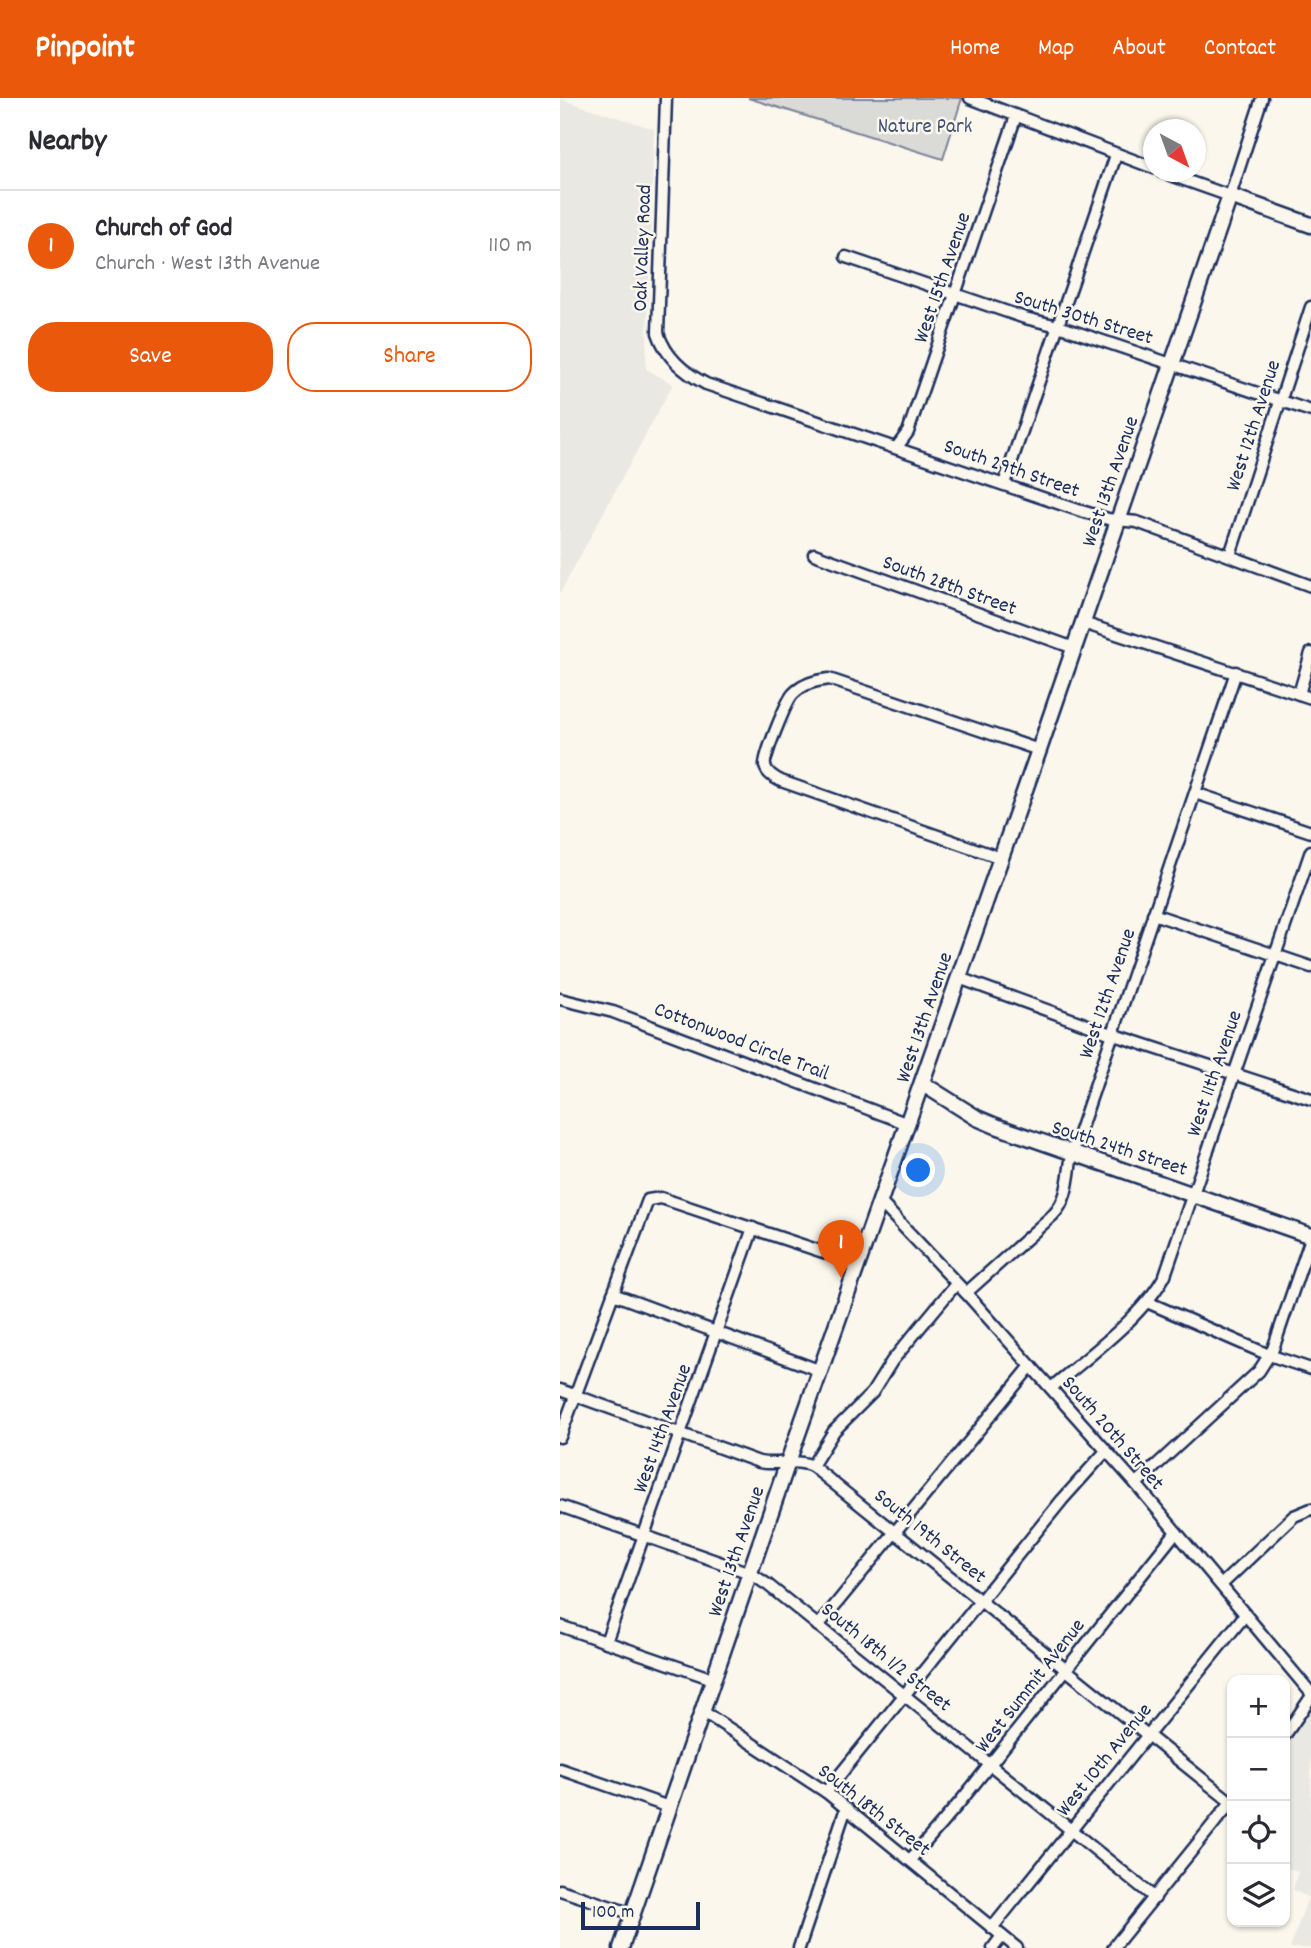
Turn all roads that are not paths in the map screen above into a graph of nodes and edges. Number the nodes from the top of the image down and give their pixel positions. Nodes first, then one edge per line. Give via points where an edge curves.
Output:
1 (666, 98) edge
2 (970, 98) edge
3 (1262, 98) edge
4 (1016, 117) junction
5 (1116, 155) junction
6 (1143, 164) edge
7 (1190, 182) edge
8 (1230, 196) junction
9 (1311, 225) edge
10 (846, 257) dead end
11 (955, 294) junction
12 (1311, 307) edge
13 (1058, 326) junction
14 (1171, 363) junction
15 (701, 381) joint
16 (1280, 399) junction
17 (1311, 411) edge
18 (897, 447) junction
19 (1004, 484) junction
20 (1119, 520) junction
21 (814, 554) dead end
22 (1230, 555) junction
23 (1311, 586) edge
24 (1083, 623) junction
25 (1074, 648) junction
26 (1311, 653) edge
27 (1236, 673) junction
28 (1299, 694) junction
29 (1311, 698) edge
30 (1039, 750) junction
31 (1195, 793) junction
32 (1311, 832) edge
33 (1311, 851) edge
34 (1000, 858) junction
35 (1153, 914) junction
36 (1274, 955) junction
37 (1311, 967) edge
38 (959, 978) junction
39 (560, 999) edge
40 (1112, 1034) junction
41 (1233, 1074) junction
42 (922, 1084) junction
43 (1311, 1099) edge
44 (908, 1124) junction
45 (1072, 1154) junction
46 (1193, 1193) junction
47 (881, 1203) junction
48 (753, 1228) junction
49 (1311, 1237) edge
50 (859, 1264) junction
51 (956, 1284) junction
52 (966, 1293) junction
53 (613, 1294) junction
54 (1147, 1301) junction
55 (716, 1331) junction
56 (1269, 1355) junction
57 (1031, 1366) junction
58 (1311, 1369) edge
59 (821, 1371) junction
60 (1051, 1388) junction
61 (560, 1390) edge
62 (575, 1395) junction
63 (679, 1432) junction
64 (560, 1437) edge
65 (1106, 1451) junction
66 (788, 1462) junction
67 (812, 1466) junction
68 (1136, 1484) junction
69 (560, 1506) edge
70 (1311, 1509) edge
71 (895, 1532) junction
72 (1175, 1532) junction
73 (643, 1535) junction
74 (750, 1573) junction
75 (1221, 1585) junction
76 (982, 1600) junction
77 (1245, 1615) junction
78 (560, 1626) edge
79 (818, 1626) junction
80 (606, 1642) junction
81 (1066, 1668) junction
82 (713, 1679) junction
83 (1311, 1695) edge
84 (905, 1696) junction
85 (702, 1711) junction
86 (1290, 1727) edge
87 (1147, 1734) junction
88 (990, 1764) junction
89 (560, 1769) edge
90 (826, 1792) junction
91 (1227, 1797) edge
92 (669, 1807) junction
93 (1227, 1807) edge
94 (846, 1808) junction
95 (1070, 1829) junction
96 (910, 1860) junction
97 (560, 1890) edge
98 (1155, 1898) junction
99 (633, 1914) junction
100 (992, 1928) junction
101 (1002, 1936) junction
102 (621, 1948) edge
103 (799, 1948) edge
104 (993, 1948) edge
105 (1017, 1948) edge
106 (1114, 1948) edge

1 - 15 street, Oak Valley Road via 658,333 664,350
2 - 4 street
3 - 8 street, West 13th Avenue
4 - 5 street
4 - 11 street, West 15th Avenue
5 - 6 street
5 - 13 street
7 - 8 street
8 - 9 street
8 - 14 street, West 13th Avenue
10 - 11 street, South 30th Street
11 - 13 street, South 30th Street
11 - 18 street, West 15th Avenue via 908,432
12 - 16 street, West 12th Avenue
13 - 14 street, South 30th Street
13 - 19 street
14 - 16 street, South 30th Street
14 - 20 street, West 13th Avenue
15 - 18 street, South 29th Street
16 - 17 street, South 30th Street
16 - 22 street, West 12th Avenue
18 - 19 street, South 29th Street
19 - 20 street, South 29th Street
20 - 22 street, South 29th Street via 1137,522
20 - 24 street, West 13th Avenue
21 - 25 street, South 28th Street
22 - 23 street, South 29th Street
24 - 25 street, West 13th Avenue
24 - 27 street
25 - 30 street, West 13th Avenue
26 - 28 street
27 - 28 street
27 - 31 street, West 12th Avenue
28 - 29 street
30 - 34 street, West 13th Avenue
30 - 34 street via 840,681 815,681 803,685 788,700 765,761 768,772 781,781
31 - 32 street
31 - 35 street, West 12th Avenue
33 - 36 street, West 11th Avenue
34 - 38 street, West 13th Avenue
35 - 36 street
35 - 40 street, West 12th Avenue
36 - 37 street
36 - 41 street, West 11th Avenue
38 - 40 street
38 - 42 street, West 13th Avenue
39 - 44 street, Cottonwood Circle Trail via 613,1012
40 - 41 street
40 - 45 street, West 12th Avenue
41 - 43 street
41 - 46 street, West 11th Avenue
42 - 44 street, West 13th Avenue
42 - 45 street, South 24th Street via 978,1118
44 - 47 street, West 13th Avenue
45 - 46 street, South 24th Street
45 - 52 street, West 12th Avenue via 1060,1208
46 - 49 street, South 24th Street
46 - 54 street, West 11th Avenue via 1165,1275
47 - 50 street, West 13th Avenue
47 - 51 street, South 20th Street
48 - 50 street
48 - 53 street via 654,1198 645,1204
48 - 55 street, West 14th Avenue
49 - 56 street
50 - 59 street, West 13th Avenue
51 - 52 street, South 20th Street
51 - 67 street via 863,1404 834,1431
52 - 57 street, South 20th Street
53 - 55 street
53 - 62 street
54 - 56 street
54 - 60 street, West 11th Avenue
55 - 59 street
55 - 63 street, West 14th Avenue
56 - 58 street
56 - 68 street via 1249,1382
57 - 60 street, South 20th Street
57 - 71 street
59 - 66 street, West 13th Avenue
60 - 65 street, South 20th Street
61 - 62 street, South 19th Street
62 - 63 street, South 19th Street
62 - 64 street
63 - 66 street, South 19th Street via 759,1462
63 - 73 street, West 14th Avenue
65 - 68 street, South 20th Street
65 - 76 street
66 - 67 street, South 19th Street
66 - 74 street, West 13th Avenue
67 - 71 street, South 19th Street
68 - 72 street, South 20th Street
69 - 73 street, South 18th 1/2 Street
70 - 75 street via 1294,1516
71 - 76 street, South 19th Street
71 - 79 street
72 - 75 street, South 20th Street
72 - 81 street, West Summit Avenue
73 - 74 street, South 18th 1/2 Street
73 - 80 street, West 14th Avenue
74 - 79 street, South 18th 1/2 Street
74 - 82 street, West 13th Avenue
75 - 77 street, South 20th Street
76 - 81 street, South 19th Street
76 - 84 street
77 - 83 street, South 20th Street
77 - 87 street, West 10th Avenue
78 - 80 street
79 - 84 street, South 18th 1/2 Street
80 - 82 street
81 - 87 street, South 19th Street
81 - 88 street, West Summit Avenue
82 - 85 street, West 13th Avenue
83 - 86 street
84 - 88 street, South 18th 1/2 Street
84 - 90 street
85 - 90 street, South 18th Street
85 - 92 street, West 13th Avenue
87 - 91 street, South 19th Street
87 - 95 street, West 10th Avenue
88 - 95 street, South 18th 1/2 Street
88 - 96 street, West Summit Avenue
89 - 92 street
90 - 94 street, South 18th Street
92 - 99 street, West 13th Avenue
93 - 98 street
94 - 96 street, South 18th Street
94 - 103 street
95 - 98 street, South 18th 1/2 Street
95 - 100 street, West 10th Avenue
96 - 100 street, South 18th Street
97 - 99 street
98 - 106 street
99 - 102 street, West 13th Avenue
100 - 101 street, South 18th Street
101 - 104 street
101 - 105 street, South 18th Street

